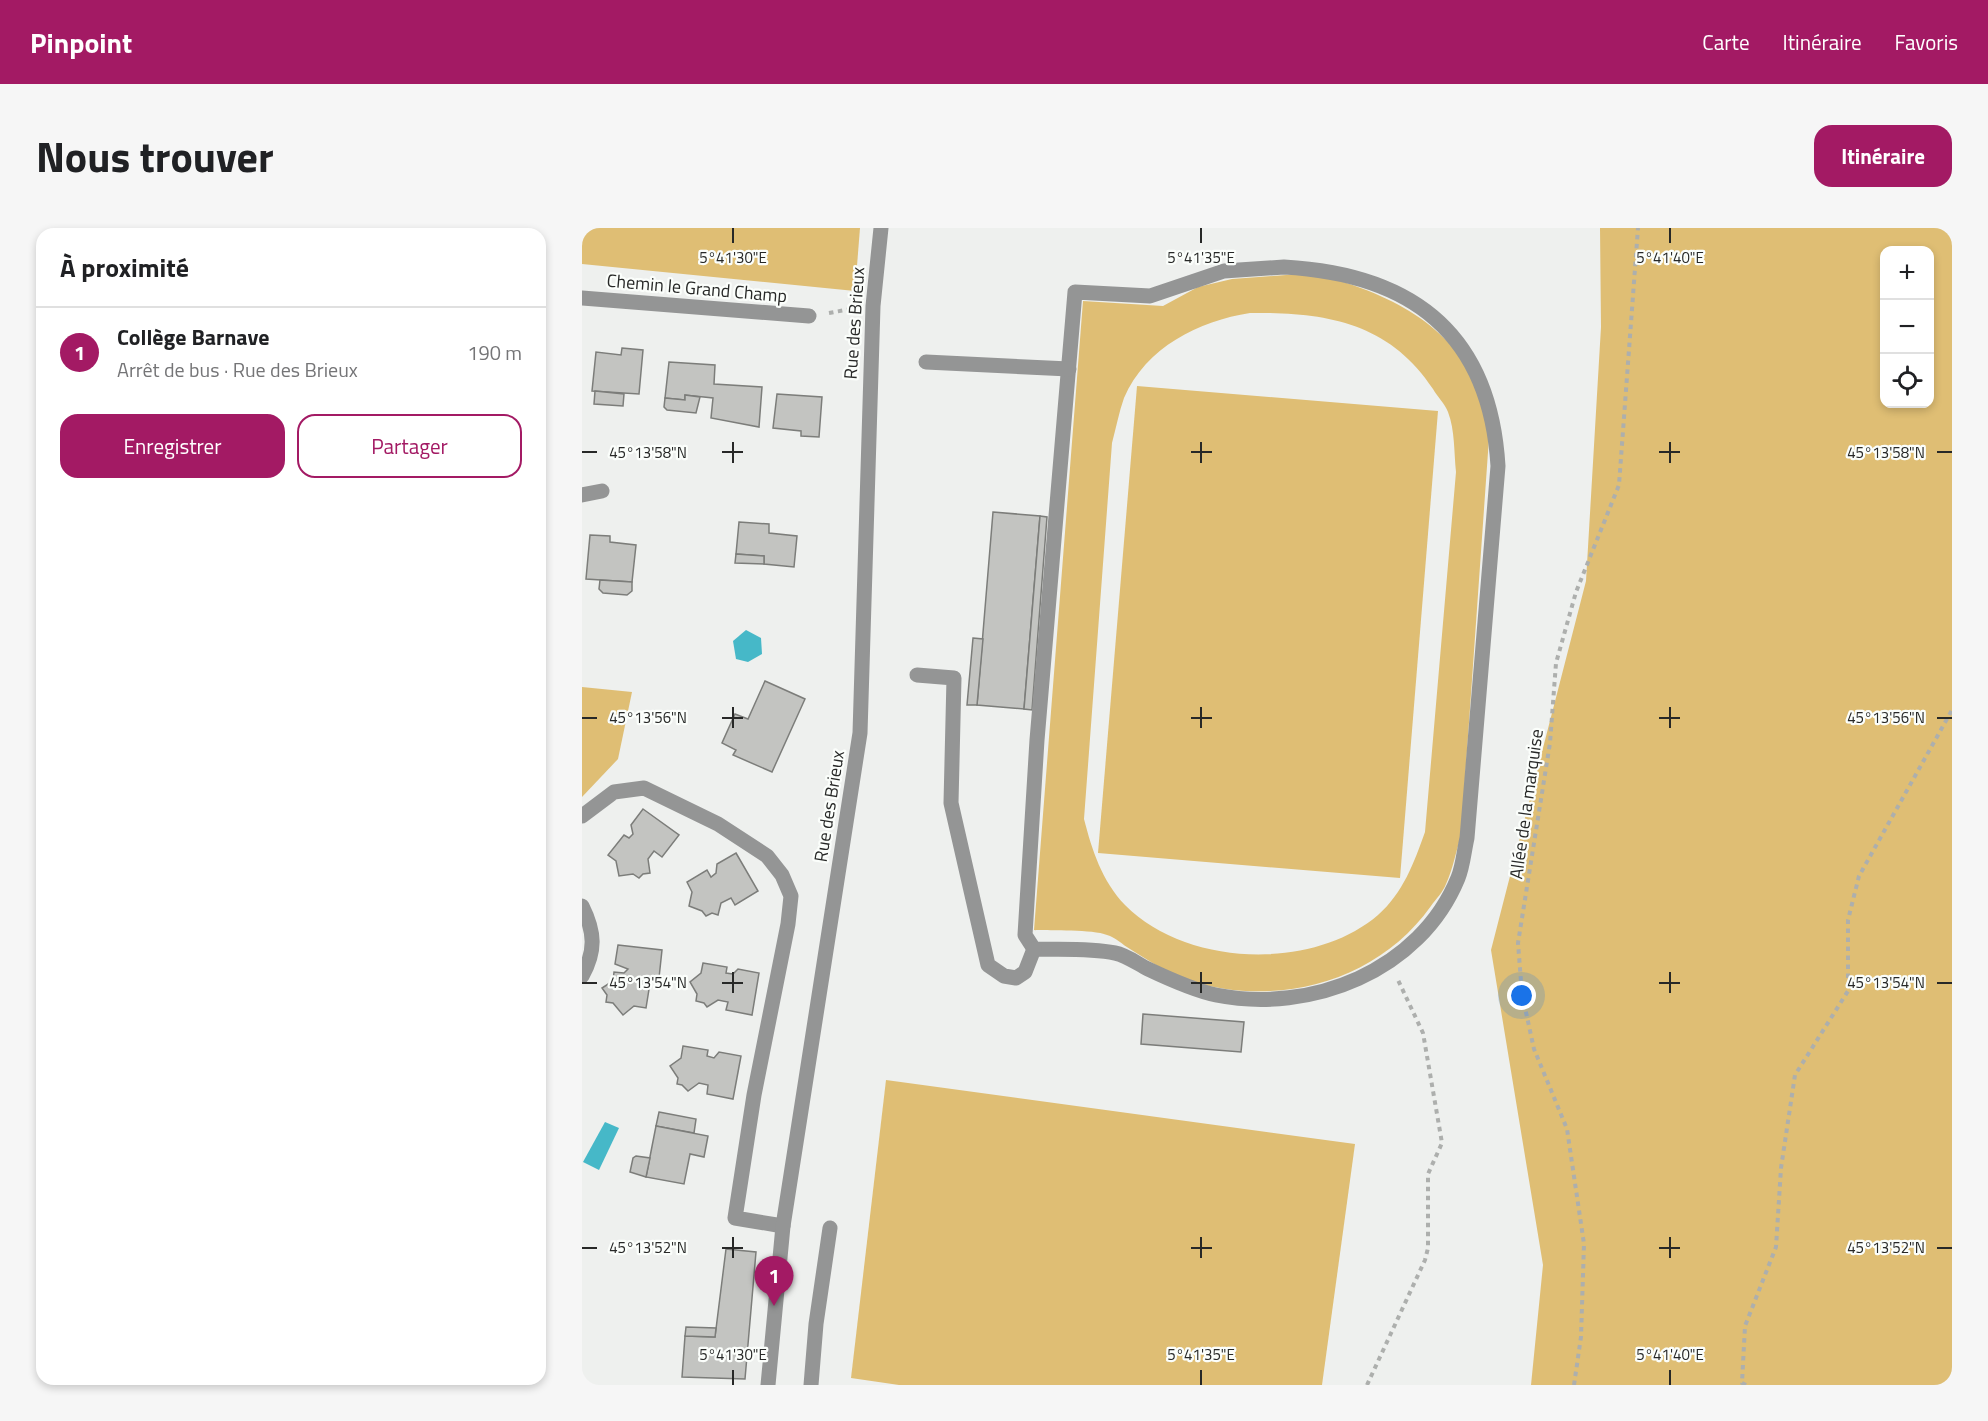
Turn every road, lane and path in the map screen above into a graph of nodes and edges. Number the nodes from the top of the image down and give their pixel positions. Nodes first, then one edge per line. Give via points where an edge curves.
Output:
1 (881, 228) edge
2 (1638, 228) edge
3 (582, 298) edge
4 (873, 306) junction
5 (809, 316) joint
6 (926, 362) dead end
7 (1069, 369) junction
8 (602, 491) dead end
9 (582, 495) edge
10 (917, 675) dead end
11 (1952, 710) edge
12 (582, 816) edge
13 (582, 906) edge
14 (1034, 949) junction
15 (1388, 963) junction
16 (582, 976) edge
17 (783, 1226) junction
18 (830, 1228) dead end
19 (768, 1385) edge
20 (811, 1385) edge
21 (1367, 1385) edge
22 (1575, 1385) edge
23 (1746, 1385) edge

1 - 4 street, Rue des Brieux
2 - 22 path, Allée de la marquise via 1619,485 1576,592 1556,663 1550,743 1518,944 1522,994 1534,1049 1567,1129 1584,1244
3 - 5 street, Chemin le Grand Champ
4 - 5 path
4 - 17 street, Rue des Brieux via 860,733
6 - 7 street
7 - 14 street via 1024,935
7 - 15 street via 1075,292 1150,296 1224,271 1284,267 1323,269 1390,288 1425,309 1454,337 1474,369 1490,406 1498,466 1467,838 1458,878 1438,913 1417,942
8 - 9 street
10 - 14 street via 954,678 951,803 988,965 1004,976 1016,978 1025,972
11 - 23 path via 1859,876 1848,920 1848,991 1795,1075 1781,1168 1776,1247 1745,1326 1742,1383
12 - 17 street via 614,792 644,788 718,824 767,856 782,875 791,896 788,924 754,1095 735,1218
13 - 16 street via 592,926 594,943
14 - 15 street via 1117,953 1181,984 1215,994 1256,999 1342,987
15 - 21 path via 1423,1033 1442,1143 1428,1174 1425,1260
17 - 19 street, Rue des Brieux
18 - 20 street

